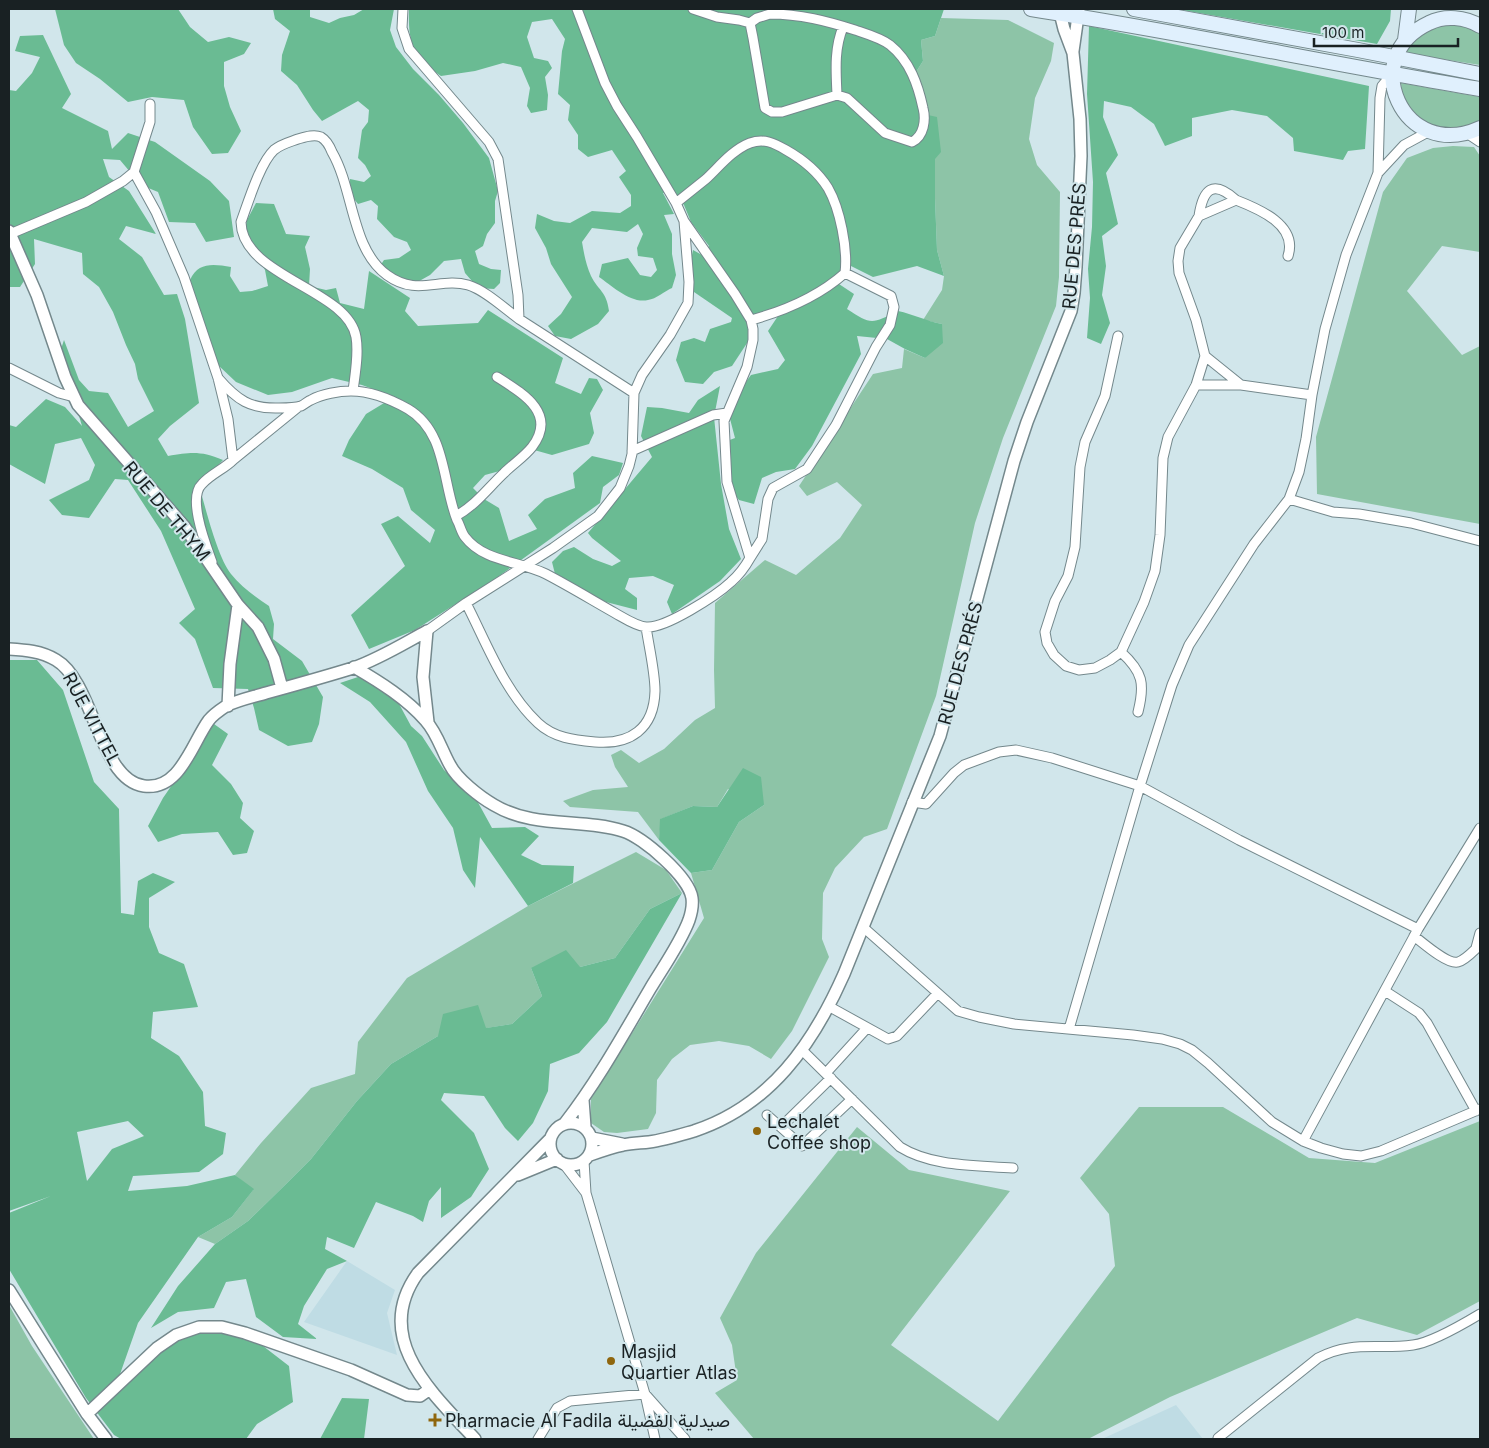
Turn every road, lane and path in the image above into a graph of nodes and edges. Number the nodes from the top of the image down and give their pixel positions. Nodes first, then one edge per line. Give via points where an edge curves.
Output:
1 (403, 9) edge
2 (577, 9) edge
3 (693, 9) edge
4 (1031, 9) edge
5 (1134, 9) edge
6 (1409, 9) edge
7 (1059, 11) edge
8 (1078, 12) edge
9 (1448, 13) edge
10 (1478, 22) edge
11 (750, 23) junction
12 (843, 26) junction
13 (1405, 40) junction
14 (1073, 52) junction
15 (1395, 58) junction
16 (1392, 74) junction
17 (1480, 74) edge
18 (1480, 90) edge
19 (837, 95) junction
20 (150, 104) dead end
21 (1474, 131) edge
22 (1428, 132) junction
23 (1480, 142) edge
24 (134, 172) junction
25 (1378, 173) junction
26 (1236, 200) junction
27 (676, 203) junction
28 (1198, 216) junction
29 (684, 221) junction
30 (9, 232) edge
31 (1288, 256) dead end
32 (845, 273) junction
33 (519, 319) junction
34 (751, 320) junction
35 (1118, 336) dead end
36 (1205, 356) junction
37 (9, 368) edge
38 (497, 377) dead end
39 (218, 378) junction
40 (1241, 384) junction
41 (1196, 385) junction
42 (352, 391) junction
43 (634, 393) junction
44 (1312, 395) junction
45 (74, 398) junction
46 (300, 406) junction
47 (727, 413) junction
48 (632, 451) junction
49 (233, 460) junction
50 (1289, 499) junction
51 (456, 516) junction
52 (1480, 541) edge
53 (750, 558) junction
54 (526, 566) junction
55 (214, 567) junction
56 (466, 603) junction
57 (238, 605) junction
58 (646, 627) junction
59 (427, 631) junction
60 (9, 650) edge
61 (1122, 652) junction
62 (354, 667) junction
63 (282, 688) junction
64 (228, 706) junction
65 (1138, 712) dead end
66 (428, 722) junction
67 (1140, 786) junction
68 (912, 802) junction
69 (1480, 828) edge
70 (862, 926) junction
71 (1416, 933) junction
72 (1480, 933) edge
73 (1478, 947) edge
74 (1385, 991) junction
75 (937, 994) junction
76 (830, 1007) junction
77 (867, 1028) junction
78 (1069, 1029) junction
79 (802, 1050) junction
80 (829, 1076) junction
81 (852, 1099) junction
82 (583, 1100) junction
83 (1478, 1110) edge
84 (766, 1115) dead end
85 (564, 1123) junction
86 (585, 1127) junction
87 (781, 1128) junction
88 (592, 1138) junction
89 (550, 1139) junction
90 (1303, 1141) junction
91 (623, 1145) junction
92 (587, 1158) junction
93 (560, 1161) junction
94 (1012, 1168) dead end
95 (514, 1176) junction
96 (586, 1193) junction
97 (9, 1290) edge
98 (1480, 1314) edge
99 (430, 1389) junction
100 (645, 1394) junction
101 (87, 1414) junction
102 (1218, 1438) edge
103 (106, 1439) edge
104 (475, 1439) edge
105 (538, 1439) edge
106 (656, 1439) edge
107 (685, 1439) edge

1 - 33 street via 402,28 408,49 489,142 498,159
2 - 27 street via 605,83
3 - 11 street
4 - 7 main road
5 - 15 main road
6 - 13 main road
7 - 8 main road
7 - 14 street, RUE DES PRÉS
8 - 14 street, RUE DES PRÉS
8 - 16 main road
9 - 10 main road
9 - 13 main road via 1418,28
11 - 12 street via 763,16 783,14
11 - 19 street via 765,108 782,112
12 - 19 street via 836,52
12 - 19 street via 889,44 899,54 916,82 921,99 924,118 919,138 912,142 885,133 847,98
13 - 15 main road
14 - 68 street, RUE DES PRÉS via 1081,156 1071,311 1027,422 940,736
15 - 16 main road
15 - 17 main road
16 - 18 main road
16 - 22 main road via 1397,101 1410,119
16 - 25 street via 1382,86 1380,98
20 - 24 street via 150,122
21 - 22 main road via 1455,136
21 - 23 street
22 - 25 street via 1404,145
24 - 30 street via 86,202
24 - 39 street via 174,254
25 - 44 street via 1334,293
26 - 28 street
26 - 28 street via 1220,188 1207,192
26 - 31 street via 1285,229 1291,248
27 - 29 street
27 - 32 street via 743,147 758,141 772,143 802,160 828,188 846,246
28 - 36 street via 1180,248 1178,261
29 - 34 street
29 - 43 street via 688,303
30 - 45 street, RUE DE THYM via 37,295
32 - 34 street via 801,301
32 - 53 street via 890,296 894,307 890,325 815,458 801,472 773,488 768,499 762,539
33 - 42 street via 467,285 411,286 387,275 377,267 364,247 341,170 324,140 309,136 280,146 264,164 241,229 248,244 275,270 322,298 348,320 356,337
33 - 43 street
34 - 47 street via 753,340
35 - 61 street via 1105,396 1080,466 1075,547 1068,576 1055,601 1045,632 1054,655 1073,669 1095,668
36 - 40 street
36 - 41 street
37 - 45 street
38 - 51 street via 534,403 540,416 540,429 527,452 476,503
39 - 46 street via 234,395 252,406
39 - 49 street
40 - 41 street
40 - 44 street
41 - 61 street via 1168,437 1163,458 1155,571
42 - 46 street via 312,399
42 - 51 street via 392,400 421,418 438,448
43 - 48 street
44 - 50 street via 1299,472
45 - 55 street, RUE DE THYM via 184,526
46 - 49 street
47 - 48 street via 713,415
47 - 53 street via 724,421 727,482
48 - 54 street via 630,466 620,488 598,516
49 - 55 street via 201,484 198,490 199,520
50 - 52 street via 1333,512 1411,523
50 - 67 street via 1254,544 1189,645 1172,685
51 - 54 street via 464,536 472,544 510,564
53 - 58 street via 742,572 707,600 677,617
54 - 56 street
54 - 58 street
55 - 57 street, RUE DE THYM
56 - 58 street via 517,700 539,724 564,738 576,740 617,743 642,730 652,710 655,690
56 - 59 street
57 - 63 street, RUE DE THYM via 258,627 274,660
57 - 64 street
59 - 62 street, RUE VITTEL
59 - 66 street via 423,677
60 - 64 street, RUE VITTEL via 43,654 66,668 83,696 112,759 126,778 137,785 155,786 168,780 189,754 209,720
61 - 65 street via 1139,674 1142,691
62 - 63 street, RUE VITTEL
62 - 66 street via 393,692
63 - 64 street, RUE VITTEL
66 - 82 street via 451,767 495,806 539,820 624,831 641,839 662,856 688,886 692,898 688,921
67 - 68 street via 1016,750 999,752 964,765 926,804
67 - 71 street
67 - 78 street
68 - 70 street, RUE DES PRÉS
69 - 71 street
70 - 75 street
70 - 76 street, RUE DES PRÉS
71 - 73 street via 1452,962 1458,963
71 - 74 street
72 - 73 street
74 - 83 street via 1418,1013
74 - 90 street
75 - 77 street via 892,1039
75 - 78 street via 958,1011 978,1017
76 - 77 street
76 - 79 street, RUE DES PRÉS
77 - 80 street
78 - 90 street via 1162,1039 1180,1044 1192,1050 1272,1122
79 - 80 street
79 - 91 street, RUE DES PRÉS via 771,1085 732,1115 694,1131
80 - 81 street
80 - 87 street
81 - 87 street via 802,1146
81 - 94 street via 909,1153 934,1161
82 - 85 street
82 - 86 street
83 - 90 street via 1381,1151 1361,1156 1343,1154
84 - 87 street
85 - 86 street
85 - 89 street
86 - 88 street
88 - 91 street, RUE DES PRÉS
88 - 92 street via 593,1146
89 - 93 street via 552,1154
89 - 95 street
91 - 92 street, RUE DES PRÉS
92 - 93 street via 570,1165
92 - 96 street
93 - 95 street
93 - 96 street
95 - 99 street via 408,1287 401,1310 401,1335 414,1366
96 - 100 street
97 - 101 street
98 - 102 street via 1416,1345 1332,1350
99 - 101 street via 420,1396 407,1394 351,1370 245,1333 222,1327 199,1327 176,1335 157,1348
99 - 104 street
100 - 105 street via 570,1401 557,1408
100 - 106 street
100 - 107 street
101 - 103 street

